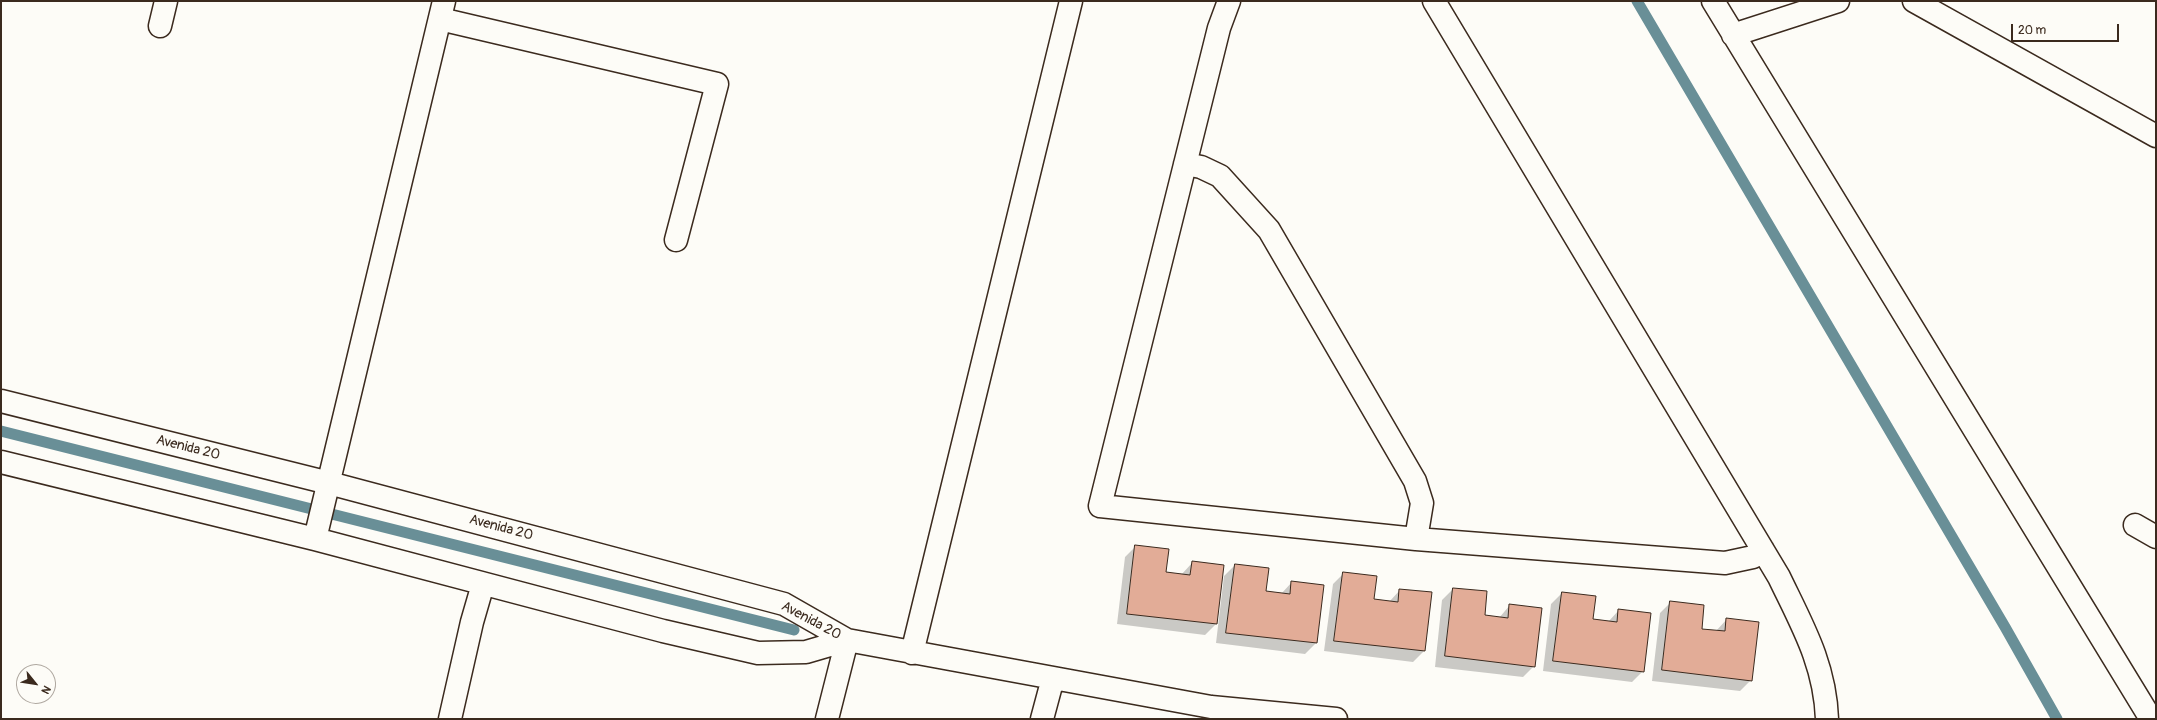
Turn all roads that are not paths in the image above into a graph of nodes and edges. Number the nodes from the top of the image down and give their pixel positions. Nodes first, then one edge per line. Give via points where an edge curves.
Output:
1 (166, 1) edge
2 (1070, 1) edge
3 (1229, 1) edge
4 (1434, 1) edge
5 (1713, 1) edge
6 (1838, 1) edge
7 (1914, 1) edge
8 (442, 10) edge
9 (160, 26) dead end
10 (1733, 35) junction
11 (2156, 136) edge
12 (1185, 164) junction
13 (676, 240) dead end
14 (1, 401) edge
15 (1, 462) edge
16 (329, 483) junction
17 (2135, 525) dead end
18 (2156, 537) edge
19 (316, 539) junction
20 (1416, 539) junction
21 (1763, 550) junction
22 (483, 584) junction
23 (847, 640) junction
24 (912, 653) junction
25 (1052, 678) junction
26 (1210, 713) edge
27 (450, 719) edge
28 (827, 719) edge
29 (1042, 719) edge
30 (1336, 719) edge
31 (1826, 719) edge
32 (2151, 719) edge

1 - 9 street
2 - 24 street
3 - 12 street via 1219,28
4 - 21 street
5 - 10 street
6 - 10 street
7 - 11 street
8 - 13 street via 717,84
8 - 16 street
10 - 32 street
12 - 20 street via 1201,167 1220,176 1268,230 1415,480 1422,503
12 - 20 street via 1100,506
14 - 16 street, Avenida 20
15 - 19 street, Avenida 20
16 - 19 street
16 - 23 street, Avenida 20 via 784,604
17 - 18 street
19 - 22 street, Avenida 20
20 - 21 street via 1725,563 1753,557
21 - 31 street via 1779,577 1817,659 1826,697
22 - 23 street, Avenida 20 via 758,653 806,652
22 - 27 street
23 - 24 street
23 - 28 street
24 - 25 street
25 - 26 street
25 - 29 street
26 - 30 street

